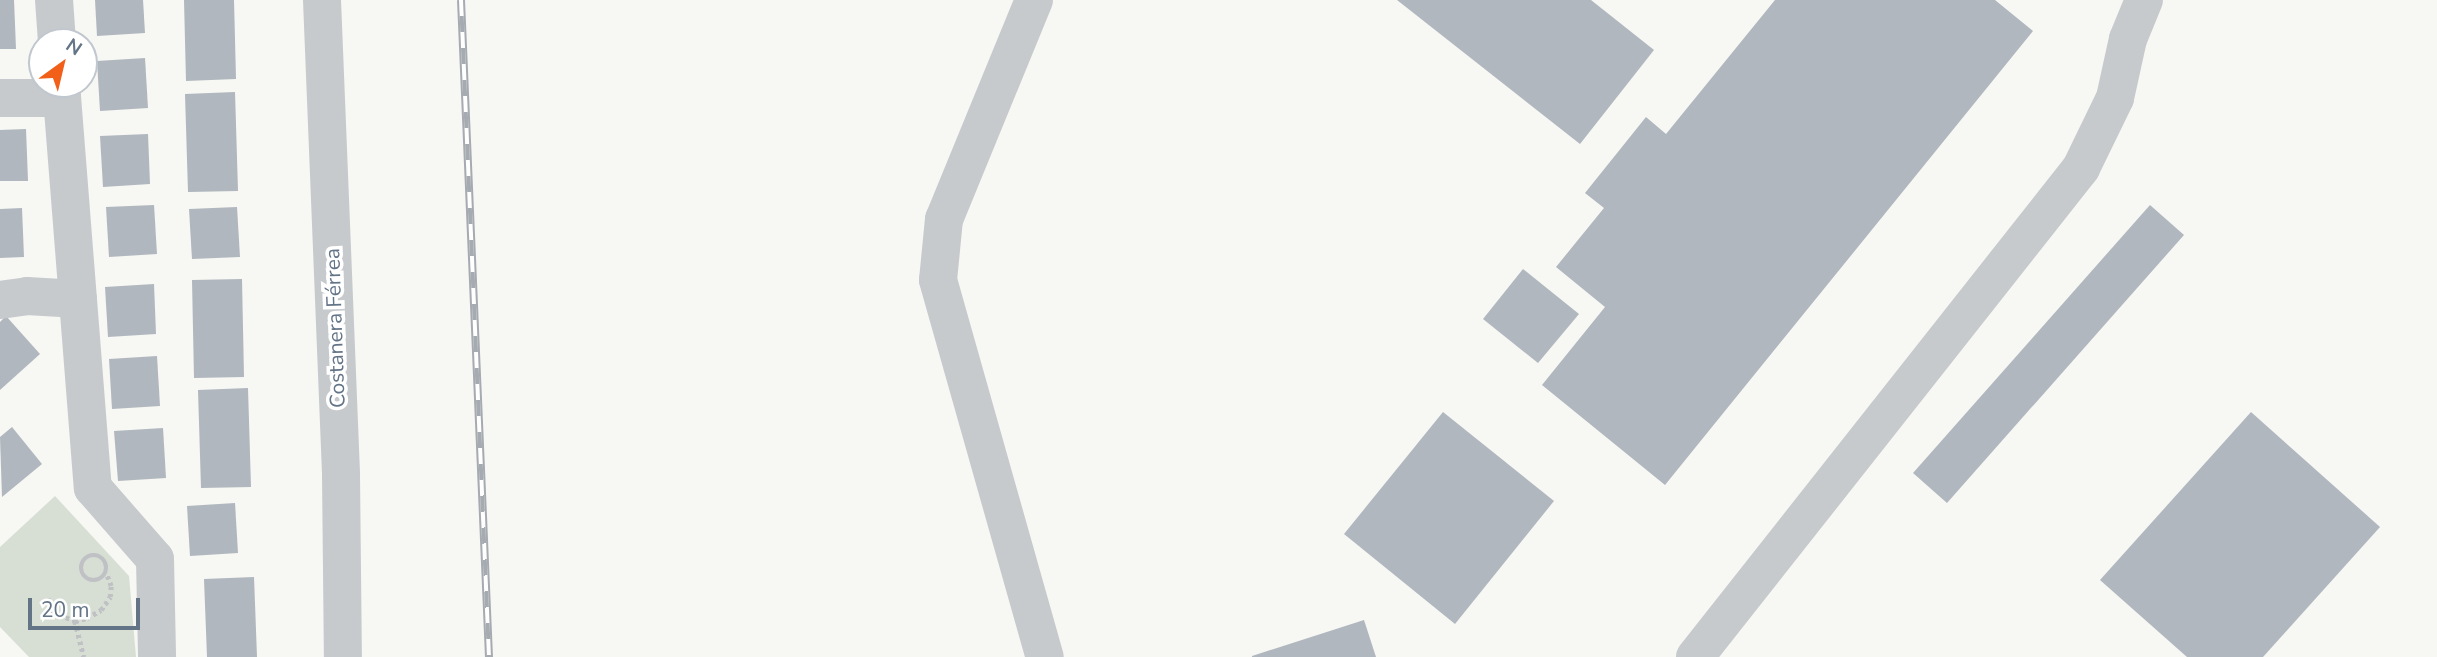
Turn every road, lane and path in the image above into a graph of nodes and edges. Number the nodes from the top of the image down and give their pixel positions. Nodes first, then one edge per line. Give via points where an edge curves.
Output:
1 (54, 0) edge
2 (322, 0) edge
3 (1034, 0) edge
4 (2144, 0) edge
5 (56, 28) edge
6 (28, 95) edge
7 (0, 98) edge
8 (63, 98) edge
9 (78, 299) junction
10 (0, 300) edge
11 (106, 573) junction
12 (48, 598) dead end
13 (75, 621) junction
14 (84, 657) edge
15 (157, 657) edge
16 (343, 657) edge
17 (1045, 657) edge
18 (1695, 657) edge

1 - 5 street
2 - 16 street, Costanera Férrea via 341,475
3 - 17 street via 944,219 939,280
4 - 18 street via 2128,39 2115,98 2081,168
6 - 7 street
8 - 9 street
9 - 10 street via 27,296
9 - 15 street via 93,488 155,559
11 - 11 path via 107,562 100,556 88,557 82,564 82,572 91,580
11 - 13 path via 110,597 102,610
12 - 13 path via 53,612
13 - 14 path

